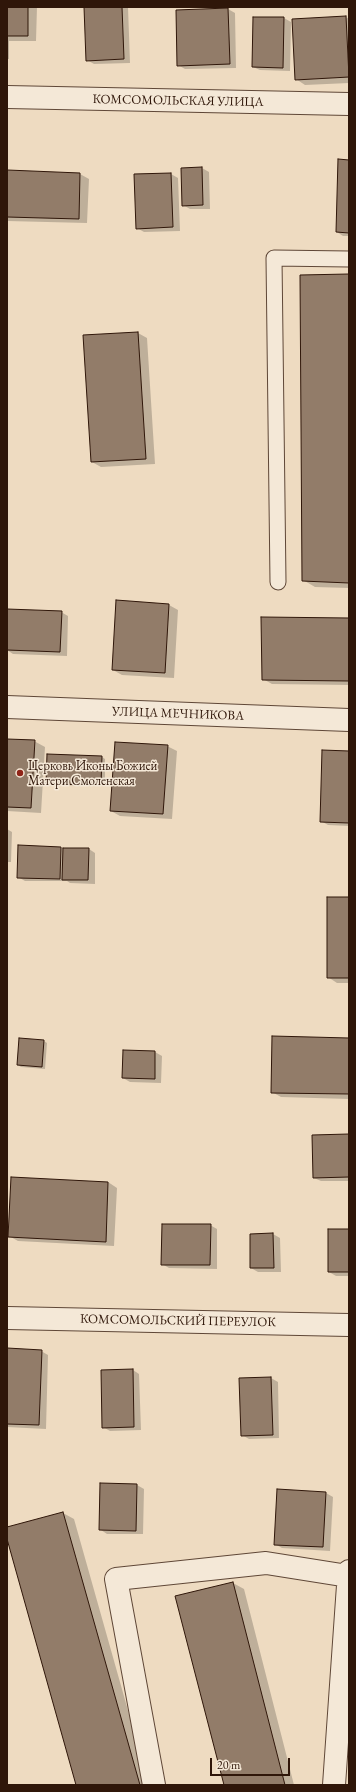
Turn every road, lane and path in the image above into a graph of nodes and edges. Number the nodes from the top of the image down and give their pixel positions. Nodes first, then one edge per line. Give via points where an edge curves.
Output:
1 (7, 97) edge
2 (349, 104) edge
3 (349, 259) edge
4 (278, 582) dead end
5 (7, 707) edge
6 (349, 720) edge
7 (7, 1318) edge
8 (349, 1325) edge
9 (349, 1573) edge
10 (154, 1785) edge
11 (334, 1785) edge

1 - 2 street, КОМСОМОЛЬСКАЯ УЛИЦА
3 - 4 lane via 274,258
5 - 6 street, УЛИЦА МЕЧНИКОВА
7 - 8 street, КОМСОМОЛЬСКИЙ ПЕРЕУЛОК
9 - 10 street via 266,1563 116,1579
9 - 11 street

